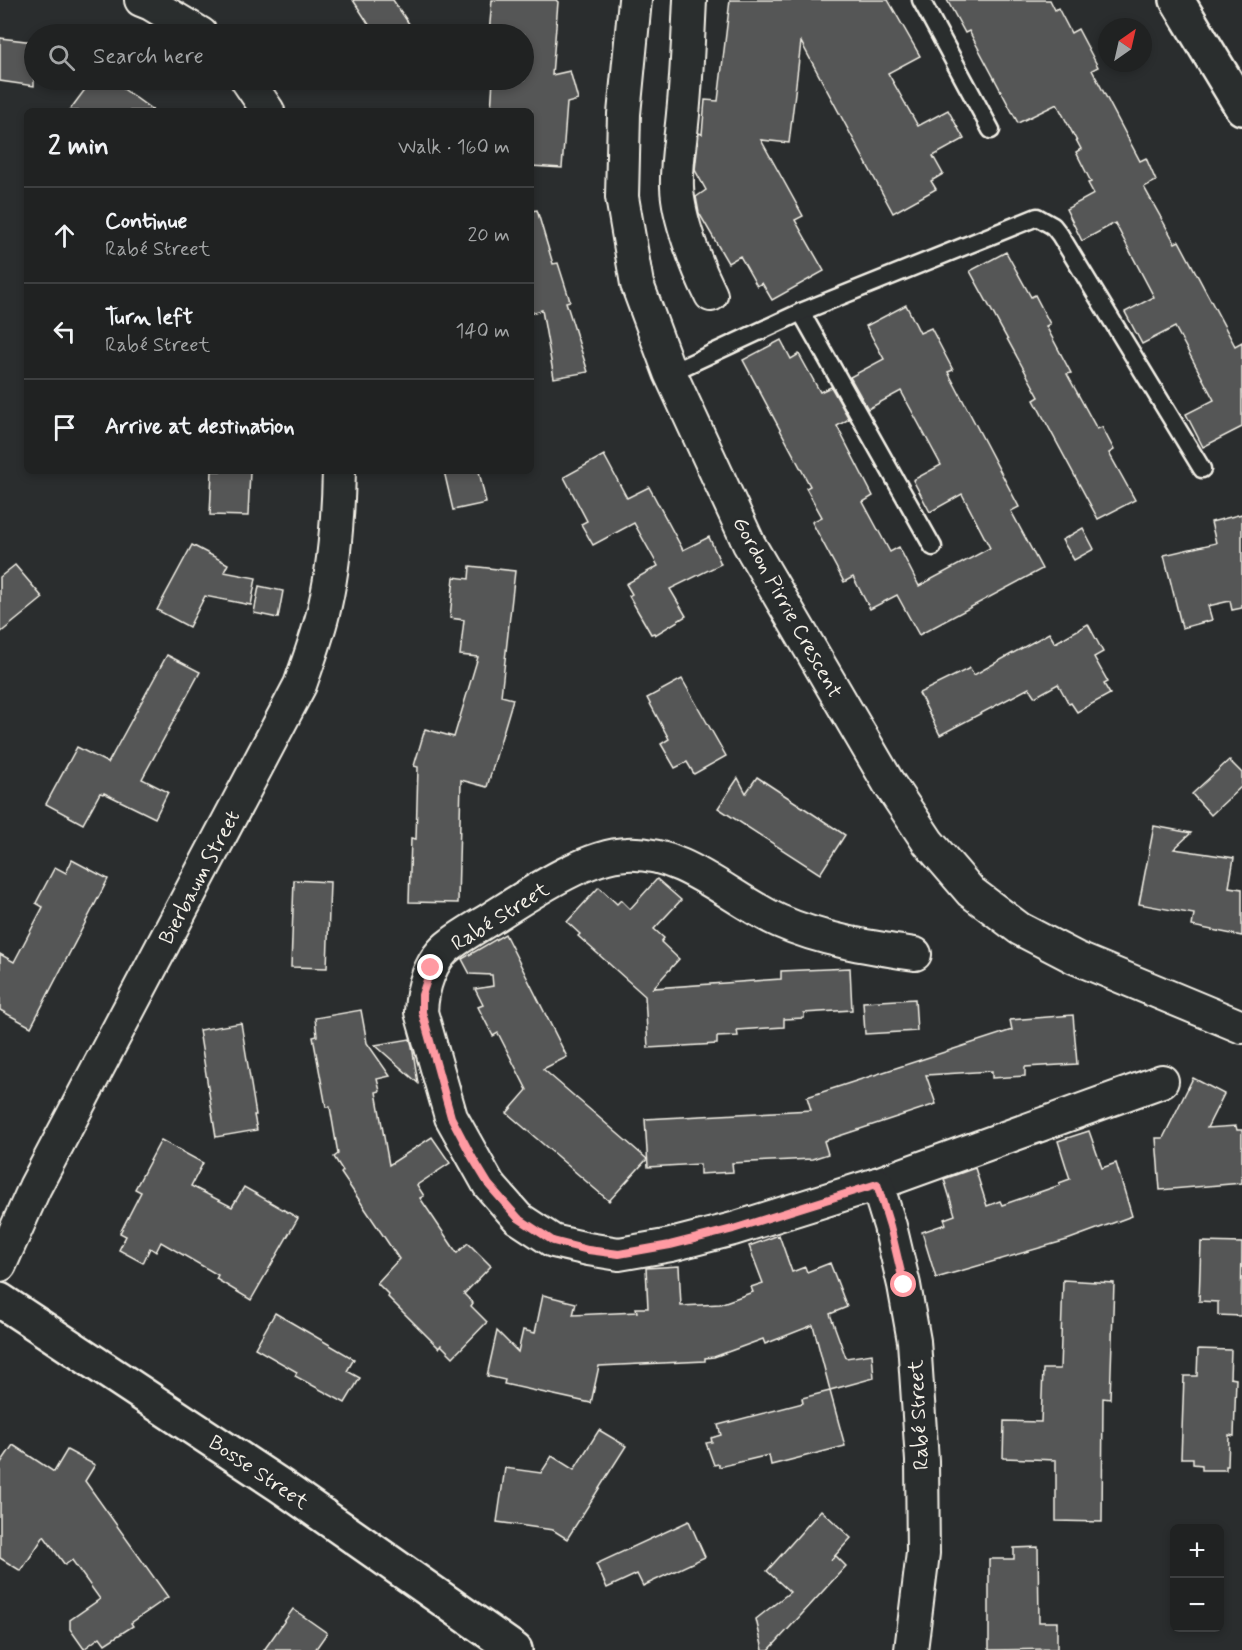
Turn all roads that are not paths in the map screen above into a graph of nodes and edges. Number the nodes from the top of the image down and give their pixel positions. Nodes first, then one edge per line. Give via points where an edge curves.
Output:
1 (141, 0) edge
2 (635, 0) edge
3 (690, 0) edge
4 (921, 0) edge
5 (1177, 0) edge
6 (184, 24) edge
7 (254, 90) edge
8 (266, 108) edge
9 (1242, 108) edge
10 (991, 130) dead end
11 (711, 295) dead end
12 (801, 312) junction
13 (670, 373) junction
14 (1202, 468) dead end
15 (339, 474) edge
16 (933, 547) dead end
17 (915, 954) dead end
18 (1242, 1027) edge
19 (1162, 1081) dead end
20 (877, 1184) junction
21 (0, 1265) edge
22 (0, 1300) edge
23 (515, 1650) edge
24 (911, 1650) edge

1 - 6 street
2 - 13 street, Gordon Pirrie Crescent via 624,114 622,197 637,284
3 - 11 street via 677,186 685,225
4 - 10 lane
5 - 9 street
7 - 8 street
12 - 13 lane
12 - 14 lane via 1025,221 1044,220 1060,235
12 - 16 lane
13 - 18 street, Gordon Pirrie Crescent via 749,544 888,782 928,842 972,892 1020,929 1076,958
15 - 21 street, Bierbaum Street via 338,522 326,603 300,685 35,1188
17 - 20 street, Rabé Street via 865,947 779,921 673,862 648,854 625,854 594,861 531,893 449,945 431,968 422,995 422,1012 451,1117 472,1157 489,1185 518,1218 553,1241 619,1254 733,1229
19 - 20 street, Rabé Street
20 - 24 street, Rabé Street via 904,1285 914,1341 922,1461 922,1553
22 - 23 street, Bosse Street via 281,1486

